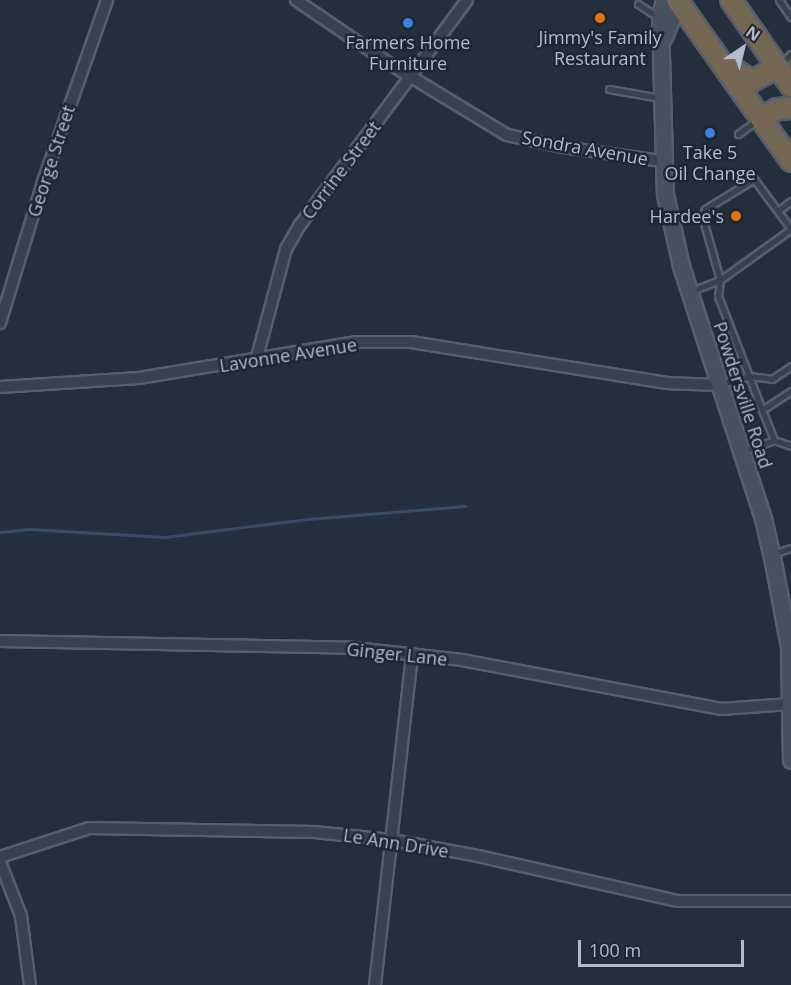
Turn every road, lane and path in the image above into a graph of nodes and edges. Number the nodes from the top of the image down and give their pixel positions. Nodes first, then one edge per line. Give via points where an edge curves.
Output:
1 (107, 0) edge
2 (296, 0) edge
3 (467, 0) edge
4 (675, 0) edge
5 (731, 0) edge
6 (779, 0) edge
7 (638, 4) dead end
8 (791, 17) edge
9 (660, 18) junction
10 (661, 43) junction
11 (784, 61) edge
12 (723, 62) junction
13 (411, 78) junction
14 (791, 86) edge
15 (609, 89) dead end
16 (661, 99) junction
17 (791, 108) edge
18 (762, 118) junction
19 (738, 134) dead end
20 (661, 160) junction
21 (791, 161) edge
22 (791, 201) edge
23 (779, 210) junction
24 (791, 229) edge
25 (720, 280) junction
26 (689, 292) junction
27 (0, 323) edge
28 (256, 361) junction
29 (791, 366) edge
30 (750, 376) junction
31 (718, 385) junction
32 (0, 387) edge
33 (791, 391) edge
34 (762, 410) junction
35 (774, 440) junction
36 (791, 444) edge
37 (741, 452) junction
38 (791, 548) edge
39 (771, 554) junction
40 (0, 641) edge
41 (412, 655) junction
42 (790, 708) edge
43 (791, 760) edge
44 (392, 840) junction
45 (0, 857) edge
46 (0, 862) edge
47 (791, 901) edge
48 (30, 985) edge
49 (375, 985) edge

1 - 27 street, George Street via 43,182
2 - 13 street, Sondra Avenue
3 - 13 street, Corrine Street
4 - 9 street, Powdersville Road
4 - 10 street, Powdersville Road
4 - 12 highway
5 - 11 highway
6 - 8 lane
7 - 9 lane
9 - 10 street, Powdersville Road
10 - 16 street, Powdersville Road
11 - 12 highway via 752,81
11 - 14 highway
12 - 18 highway
13 - 20 street, Sondra Avenue via 507,135 573,149
13 - 28 street, Corrine Street via 286,249
15 - 16 lane
16 - 20 street, Powdersville Road
17 - 18 highway via 777,109
18 - 19 lane
18 - 21 highway
20 - 26 street, Powdersville Road via 665,194
22 - 23 lane
23 - 24 lane
23 - 25 lane via 754,178 705,209 702,216
24 - 25 lane
25 - 26 lane
25 - 30 lane via 718,297
26 - 31 street, Powdersville Road
28 - 31 street, Lavonne Avenue via 357,342 411,342 666,383
28 - 32 street, Lavonne Avenue via 83,383
29 - 30 lane via 772,379
30 - 31 lane
30 - 34 lane
31 - 37 street, Powdersville Road
33 - 34 lane
34 - 35 lane
35 - 36 lane
35 - 37 lane
37 - 39 street, Powdersville Road
38 - 39 lane
39 - 42 street, Powdersville Road via 789,647
40 - 41 street, Ginger Lane via 245,644
41 - 42 street, Ginger Lane via 462,660 721,709
41 - 44 street
42 - 43 street, Powdersville Road
44 - 45 street, Le Ann Drive via 314,832 108,827 61,835
44 - 47 street, Le Ann Drive via 677,901
44 - 49 street
46 - 48 street via 21,916

